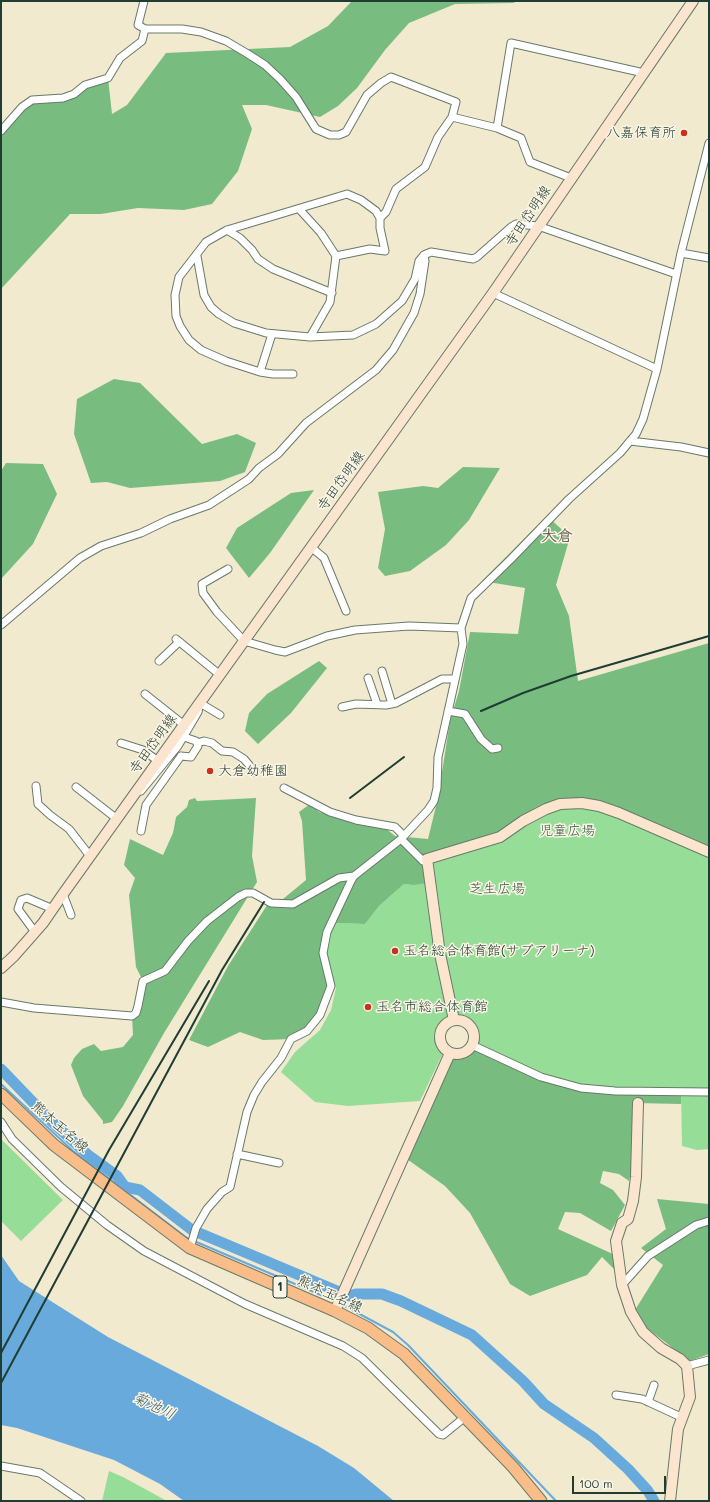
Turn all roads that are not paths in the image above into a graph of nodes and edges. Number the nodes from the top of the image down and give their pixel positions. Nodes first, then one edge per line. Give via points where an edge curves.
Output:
1 (144, 1) edge
2 (692, 1) edge
3 (145, 29) junction
4 (644, 73) junction
5 (452, 117) junction
6 (497, 128) junction
7 (1, 131) edge
8 (709, 143) edge
9 (571, 178) junction
10 (300, 210) junction
11 (380, 218) junction
12 (538, 226) junction
13 (227, 230) junction
14 (680, 253) junction
15 (424, 255) junction
16 (197, 256) junction
17 (336, 256) junction
18 (709, 258) edge
19 (676, 274) junction
20 (332, 293) junction
21 (493, 293) junction
22 (272, 334) junction
23 (310, 337) junction
24 (657, 369) junction
25 (260, 372) junction
26 (293, 374) dead end
27 (630, 441) junction
28 (709, 453) edge
29 (311, 547) junction
30 (228, 569) dead end
31 (346, 611) dead end
32 (1, 625) edge
33 (461, 628) junction
34 (244, 641) junction
35 (159, 661) dead end
36 (382, 671) dead end
37 (220, 675) junction
38 (368, 678) dead end
39 (455, 679) junction
40 (144, 694) dead end
41 (200, 703) junction
42 (377, 704) junction
43 (392, 704) junction
44 (342, 707) dead end
45 (448, 711) junction
46 (220, 715) dead end
47 (184, 725) junction
48 (184, 737) junction
49 (122, 743) dead end
50 (197, 743) junction
51 (177, 748) junction
52 (498, 748) dead end
53 (181, 756) junction
54 (158, 761) junction
55 (255, 772) dead end
56 (36, 786) dead end
57 (76, 787) dead end
58 (284, 788) dead end
59 (132, 798) junction
60 (117, 819) junction
61 (140, 830) dead end
62 (402, 838) junction
63 (709, 852) edge
64 (90, 856) junction
65 (427, 860) junction
66 (354, 876) junction
67 (63, 894) junction
68 (53, 909) junction
69 (71, 915) dead end
70 (35, 932) junction
71 (1, 968) edge
72 (1, 1002) edge
73 (454, 1020) junction
74 (472, 1046) junction
75 (450, 1053) junction
76 (709, 1092) edge
77 (1, 1094) edge
78 (638, 1103) dead end
79 (1, 1122) edge
80 (237, 1154) junction
81 (279, 1163) dead end
82 (709, 1221) edge
83 (190, 1246) junction
84 (622, 1284) junction
85 (338, 1306) junction
86 (709, 1360) edge
87 (687, 1366) junction
88 (654, 1385) dead end
89 (616, 1396) dead end
90 (648, 1402) junction
91 (465, 1417) junction
92 (681, 1417) junction
93 (1, 1466) edge
94 (81, 1501) edge
95 (541, 1501) edge
96 (670, 1501) edge

1 - 3 street via 138,24
2 - 4 street, 寺田岱明線
3 - 5 street via 182,29 201,32 226,41 265,65 296,97 316,129 330,135 346,132 367,95 391,77 456,102
3 - 7 street via 142,42 120,58 108,78 85,85 74,94 62,98 32,100 22,107
4 - 6 street via 511,43
4 - 9 street, 寺田岱明線
5 - 6 street
5 - 11 street via 438,136 425,166 396,189 386,212
6 - 9 street via 521,138 530,162
8 - 14 street
9 - 12 street, 寺田岱明線
10 - 11 street via 347,194 361,200 376,211
10 - 13 street
10 - 17 street via 321,233
11 - 17 street via 385,252 370,249
12 - 15 street via 511,226 473,259 438,252
12 - 19 street
12 - 21 street, 寺田岱明線
13 - 16 street via 206,242
13 - 20 street via 240,238 258,259 273,269
14 - 18 street
14 - 19 street
15 - 23 street via 419,261 415,279 402,301 376,324 353,335
15 - 32 street via 420,294 414,313 393,350 376,370 306,423 278,454 249,479 209,505 141,533 101,546 87,554
16 - 22 street via 204,295 211,306 234,323
16 - 25 street via 183,271 175,295 176,316 180,326 189,340 201,350
17 - 20 street
19 - 24 street
20 - 23 street via 330,302
21 - 24 street
21 - 29 street, 寺田岱明線
22 - 23 street
22 - 25 street
24 - 27 street via 645,414
25 - 26 street
27 - 28 street
27 - 33 street via 470,598
29 - 31 street via 324,558
29 - 34 street, 寺田岱明線
30 - 34 street via 202,584 202,593
33 - 34 street via 409,626 355,630 327,636 285,652
33 - 39 street via 463,644
34 - 37 street, 寺田岱明線
35 - 37 street via 178,640
36 - 43 street
37 - 41 street, 寺田岱明線
38 - 42 street
39 - 43 street via 442,679 410,698
39 - 45 street
40 - 47 street
41 - 46 street
41 - 47 street, 寺田岱明線
41 - 48 street via 198,712
42 - 43 street
42 - 44 street
45 - 52 street via 465,714 481,739 492,749
45 - 62 street via 438,757 434,801
47 - 54 street, 寺田岱明線
48 - 50 street
48 - 51 street
49 - 54 street via 143,750
50 - 53 street via 198,746 191,757
50 - 55 street via 204,741 212,743 222,751 233,752 244,759
51 - 53 street
51 - 59 street via 143,790
53 - 61 street via 146,805
54 - 59 street, 寺田岱明線
56 - 64 street via 38,804 69,829
57 - 60 street
58 - 62 street via 330,812 395,827
59 - 60 street, 寺田岱明線
60 - 64 street, 寺田岱明線
62 - 65 street via 423,860
62 - 66 street
63 - 65 street via 619,813 582,803 560,804 523,821 500,837
64 - 67 street, 寺田岱明線
65 - 73 street via 440,954
66 - 72 street via 339,878 293,904 271,903 253,893 238,897 207,921 165,971 143,981 136,1013 132,1016 34,1008
66 - 80 street via 326,932 323,953 331,986 320,1015 307,1031 290,1039 275,1067 262,1082 247,1112
67 - 68 street, 寺田岱明線
67 - 69 street
68 - 70 street, 寺田岱明線
68 - 70 street via 27,898 21,900 18,909
70 - 71 street, 寺田岱明線
73 - 74 street via 465,1022 472,1030
73 - 75 street via 444,1026 440,1035 442,1046
74 - 75 street via 462,1054
74 - 76 street via 540,1077 582,1088
75 - 85 street
77 - 83 main road, 熊本玉名線 / 1 via 54,1145
78 - 84 street via 633,1201 628,1219 622,1223 616,1241
79 - 91 street via 12,1139 61,1188 144,1251 245,1304 342,1346 362,1358 439,1434 443,1436
80 - 81 street
80 - 83 street via 230,1187 207,1209 196,1228
82 - 84 street via 696,1225 648,1256
83 - 85 main road, 熊本玉名線 / 1
84 - 87 street via 631,1312 643,1332
85 - 91 main road, 熊本玉名線 / 1 via 404,1354
86 - 87 street
87 - 92 street via 690,1397
88 - 90 street
89 - 90 street
90 - 92 street
91 - 95 main road, 熊本玉名線 / 1 via 513,1467
92 - 96 street
93 - 94 street via 40,1473

